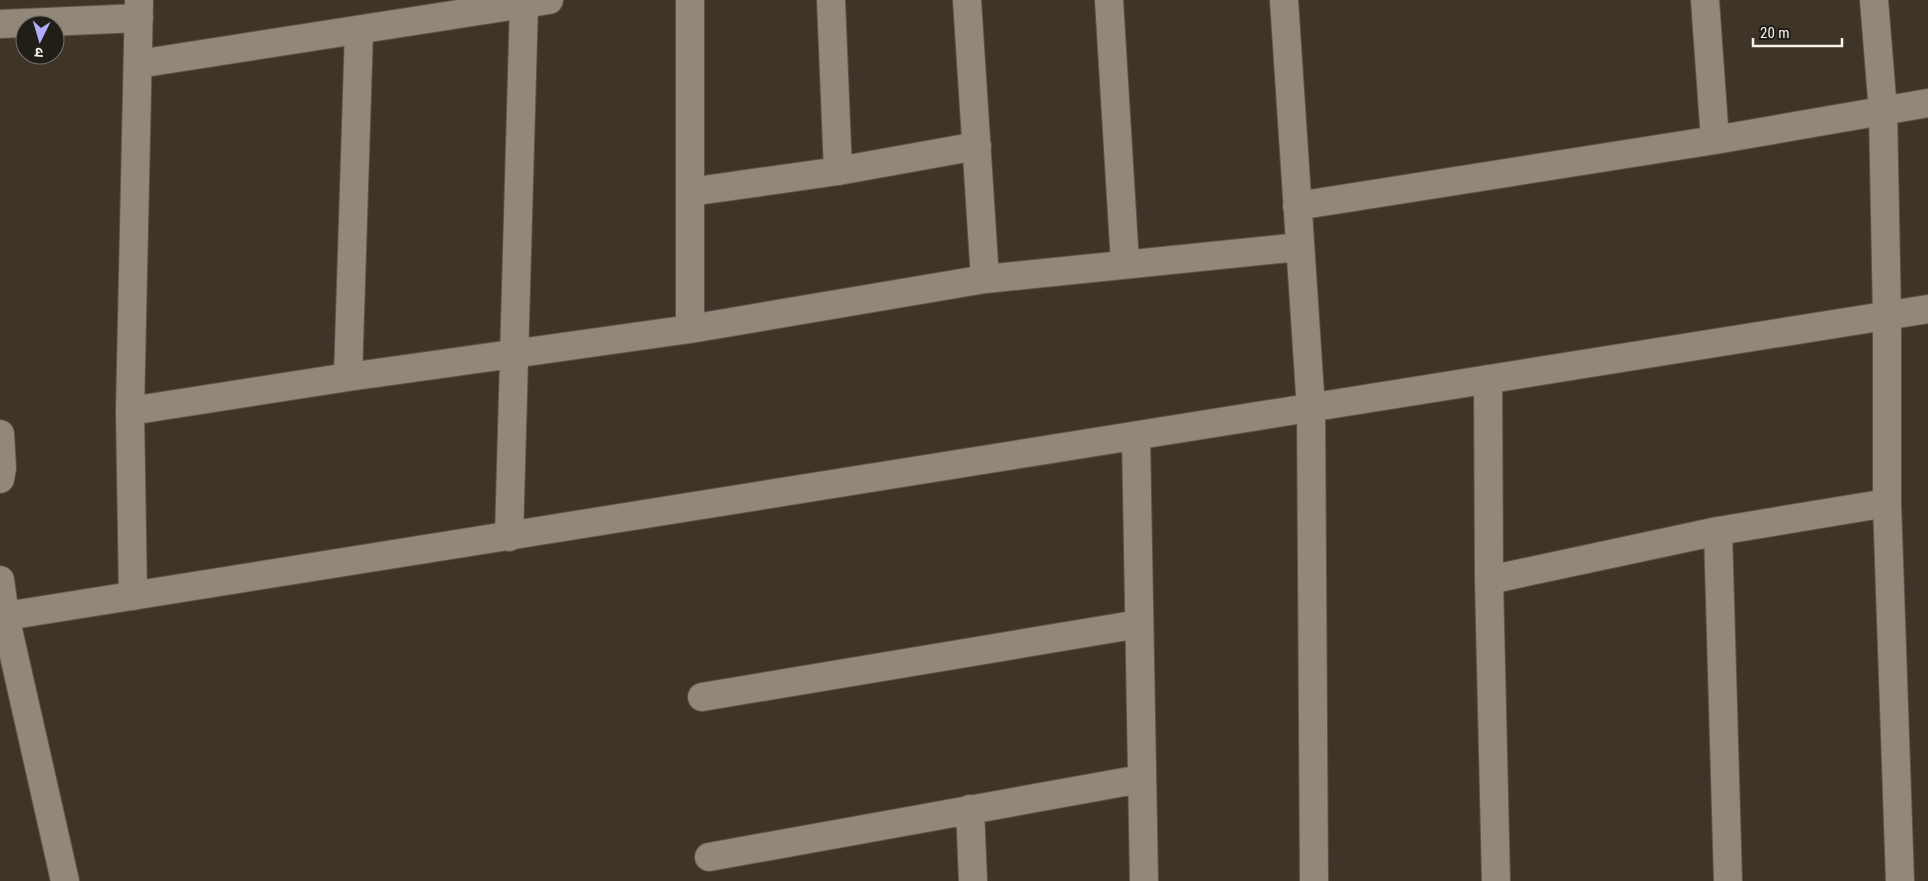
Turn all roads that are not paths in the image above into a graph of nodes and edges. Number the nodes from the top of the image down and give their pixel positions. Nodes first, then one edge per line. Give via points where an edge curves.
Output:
1 (690, 0) edge
2 (831, 0) edge
3 (967, 0) edge
4 (1109, 0) edge
5 (1284, 0) edge
6 (1705, 0) edge
7 (1874, 0) edge
8 (536, 2) edge
9 (139, 9) edge
10 (0, 24) edge
11 (359, 31) junction
12 (138, 64) junction
13 (1928, 103) edge
14 (1883, 111) junction
15 (1715, 140) junction
16 (977, 146) junction
17 (838, 170) junction
18 (690, 192) junction
19 (1297, 206) junction
20 (1299, 247) junction
21 (1126, 263) junction
22 (984, 279) junction
23 (1928, 309) edge
24 (1887, 316) junction
25 (690, 329) junction
26 (514, 354) junction
27 (348, 377) junction
28 (1488, 379) junction
29 (1311, 408) junction
30 (130, 411) junction
31 (0, 434) edge
32 (1136, 436) junction
33 (0, 479) edge
34 (1887, 503) junction
35 (1718, 531) junction
36 (509, 537) junction
37 (0, 580) edge
38 (1489, 580) junction
39 (133, 596) junction
40 (2, 617) edge
41 (1139, 624) junction
42 (702, 697) dead end
43 (1141, 779) junction
44 (970, 809) junction
45 (709, 857) dead end
46 (65, 881) edge
47 (973, 881) edge
48 (1144, 881) edge
49 (1314, 881) edge
50 (1496, 881) edge
51 (1728, 881) edge
52 (1900, 881) edge

1 - 18 street
2 - 17 street
3 - 16 street
4 - 21 street
5 - 19 street
6 - 15 street
7 - 14 street
8 - 11 street
8 - 26 street
9 - 10 street
9 - 12 street
11 - 12 street
11 - 27 street
12 - 30 street
13 - 14 street
14 - 15 street
14 - 24 street
15 - 19 street
16 - 17 street
16 - 22 street
17 - 18 street
18 - 25 street
19 - 20 street
20 - 21 street
20 - 29 street
21 - 22 street
22 - 25 street
23 - 24 street
24 - 28 street
24 - 34 street
25 - 26 street
26 - 27 street
26 - 36 street
27 - 30 street
28 - 29 street
28 - 38 street
29 - 32 street
29 - 49 street
30 - 39 street
31 - 33 street
32 - 36 street
32 - 41 street
34 - 35 street
34 - 52 street
35 - 38 street
35 - 51 street
36 - 39 street
37 - 40 street
38 - 50 street
39 - 40 street
40 - 46 street
41 - 42 street
41 - 43 street
43 - 44 street
43 - 48 street
44 - 45 street
44 - 47 street

